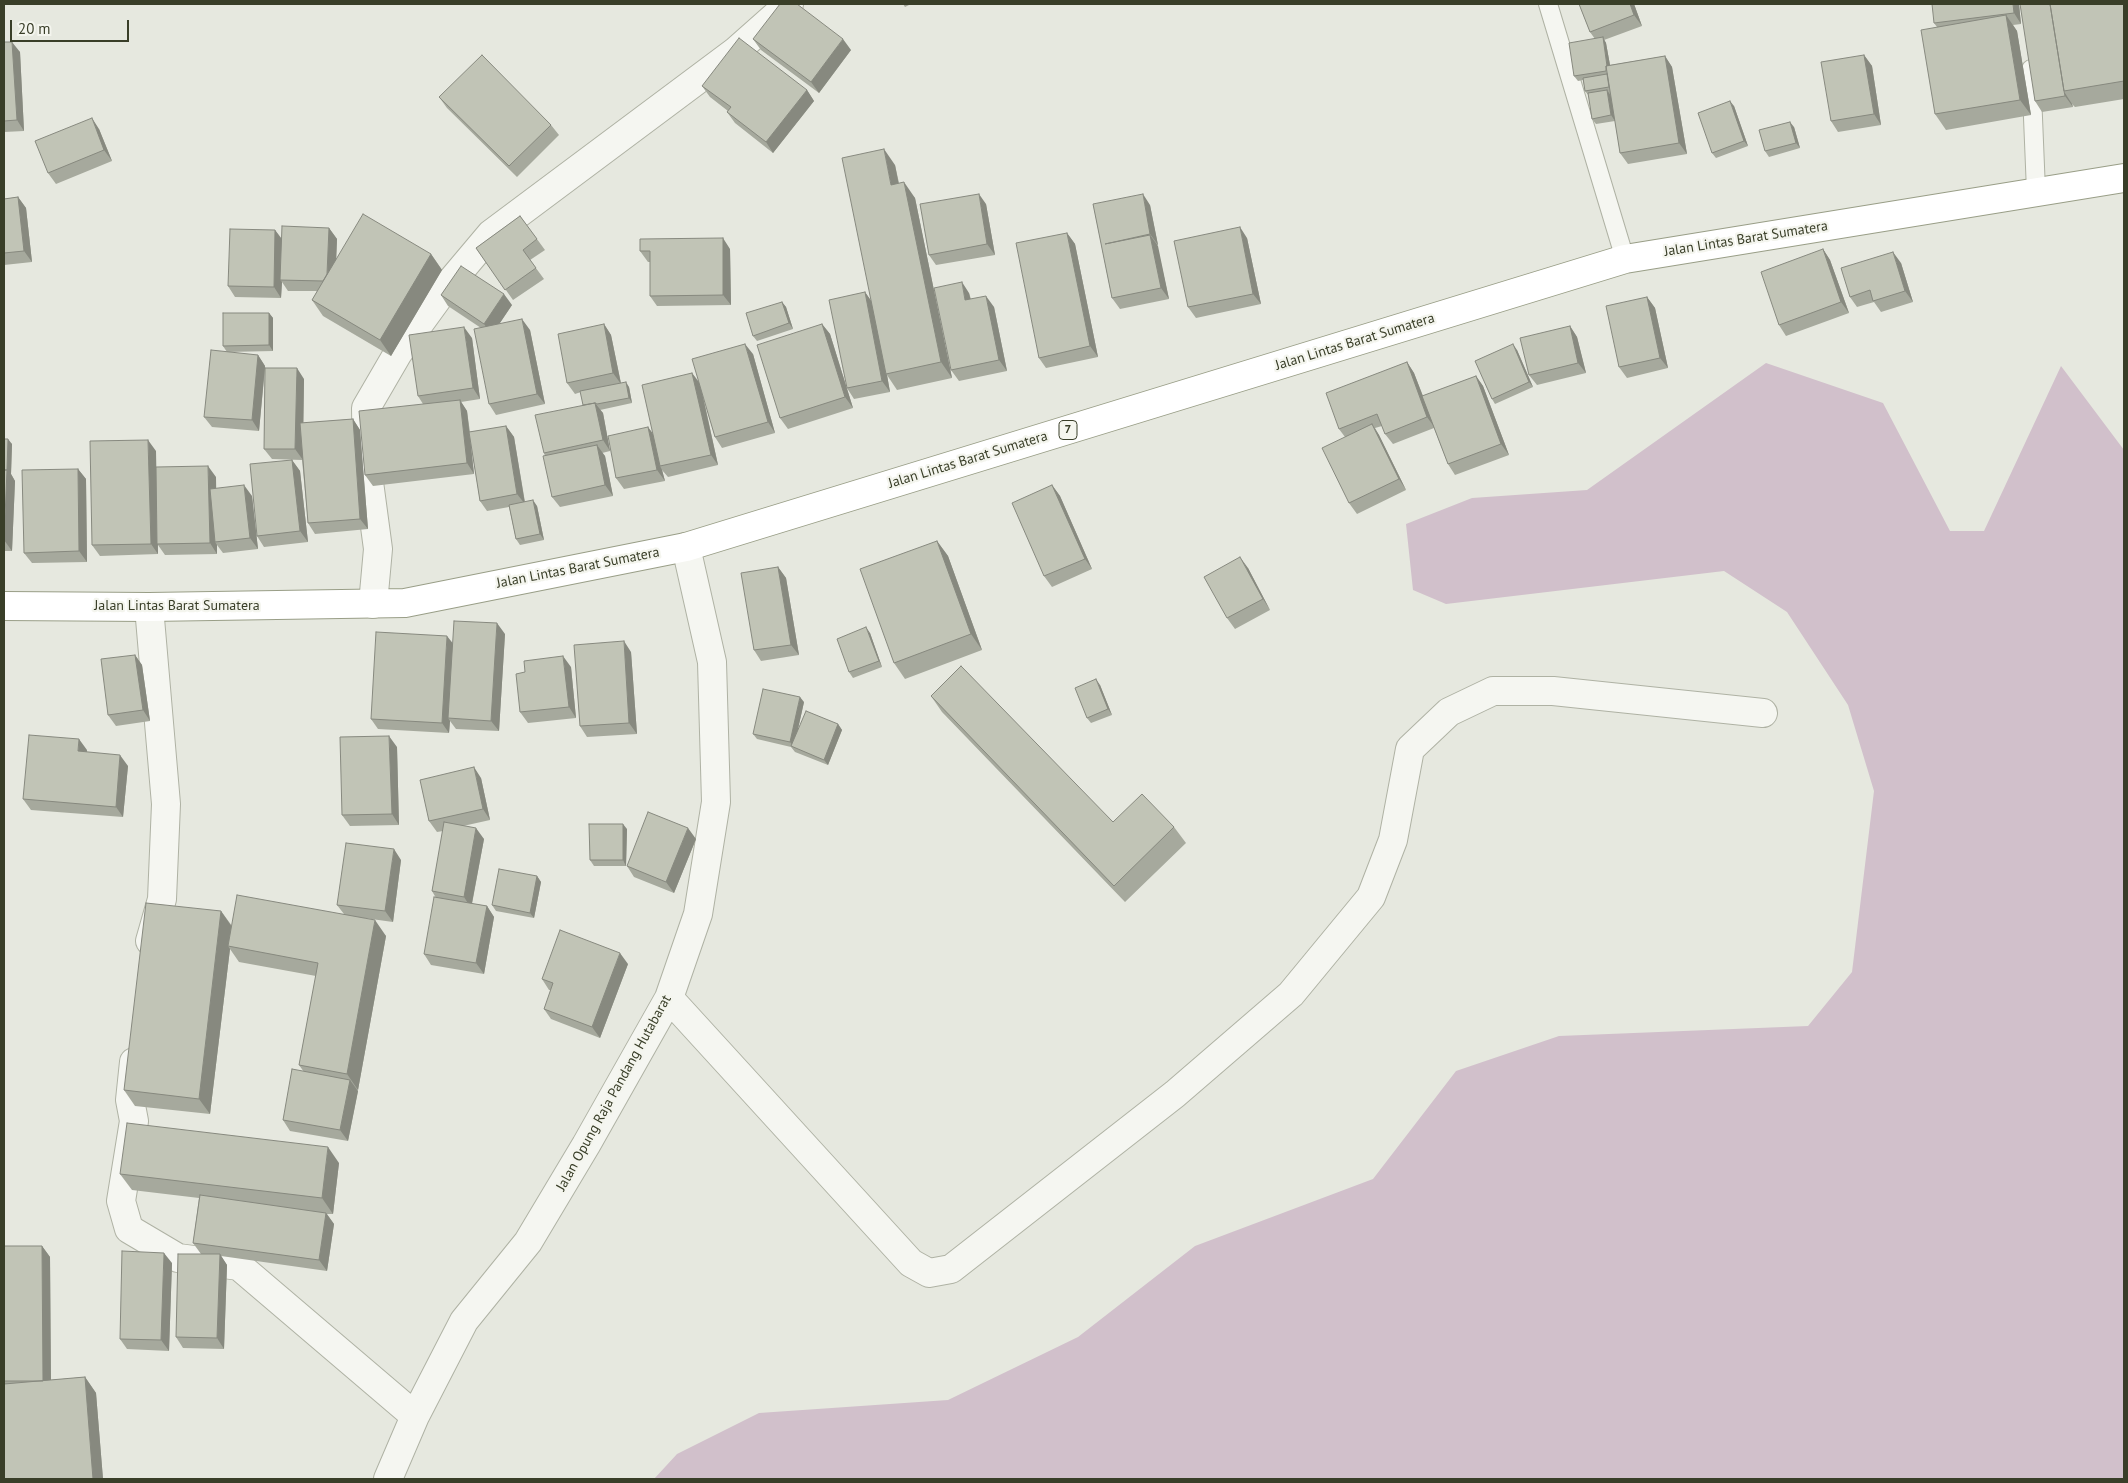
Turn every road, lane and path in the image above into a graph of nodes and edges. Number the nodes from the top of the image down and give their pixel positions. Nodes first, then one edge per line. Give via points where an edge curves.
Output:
1 (789, 4) edge
2 (1548, 4) edge
3 (2029, 51) edge
4 (2124, 178) edge
5 (2036, 191) junction
6 (1625, 259) junction
7 (686, 547) junction
8 (373, 604) junction
9 (4, 606) edge
10 (148, 607) junction
11 (1763, 713) dead end
12 (146, 965) edge
13 (669, 998) junction
14 (138, 1041) edge
15 (415, 1416) junction
16 (388, 1479) edge

1 - 8 street via 736,51 491,234 443,291 398,353 366,408 367,467 378,549
2 - 6 lane
3 - 5 lane via 2034,89
4 - 5 highway, Jalan Lintas Barat Sumatera / 7
5 - 6 highway, Jalan Lintas Barat Sumatera / 7
6 - 7 highway, Jalan Lintas Barat Sumatera / 7
7 - 8 highway, Jalan Lintas Barat Sumatera / 7 via 405,603
7 - 13 street, Jalan Opung Raja Pandang Hutabarat via 712,662 716,802 698,914
8 - 10 highway, Jalan Lintas Barat Sumatera / 7
9 - 10 highway, Jalan Lintas Barat Sumatera / 7
10 - 12 street via 166,804 162,899
11 - 13 street via 1553,691 1493,692 1449,712 1410,749 1393,840 1371,897 1291,994 1175,1094 951,1268 929,1273 911,1263
13 - 15 street, Jalan Opung Raja Pandang Hutabarat via 528,1242 464,1321
14 - 15 street via 130,1100 134,1121 121,1202 130,1229 178,1258 239,1266
15 - 16 street, Jalan Opung Raja Pandang Hutabarat

